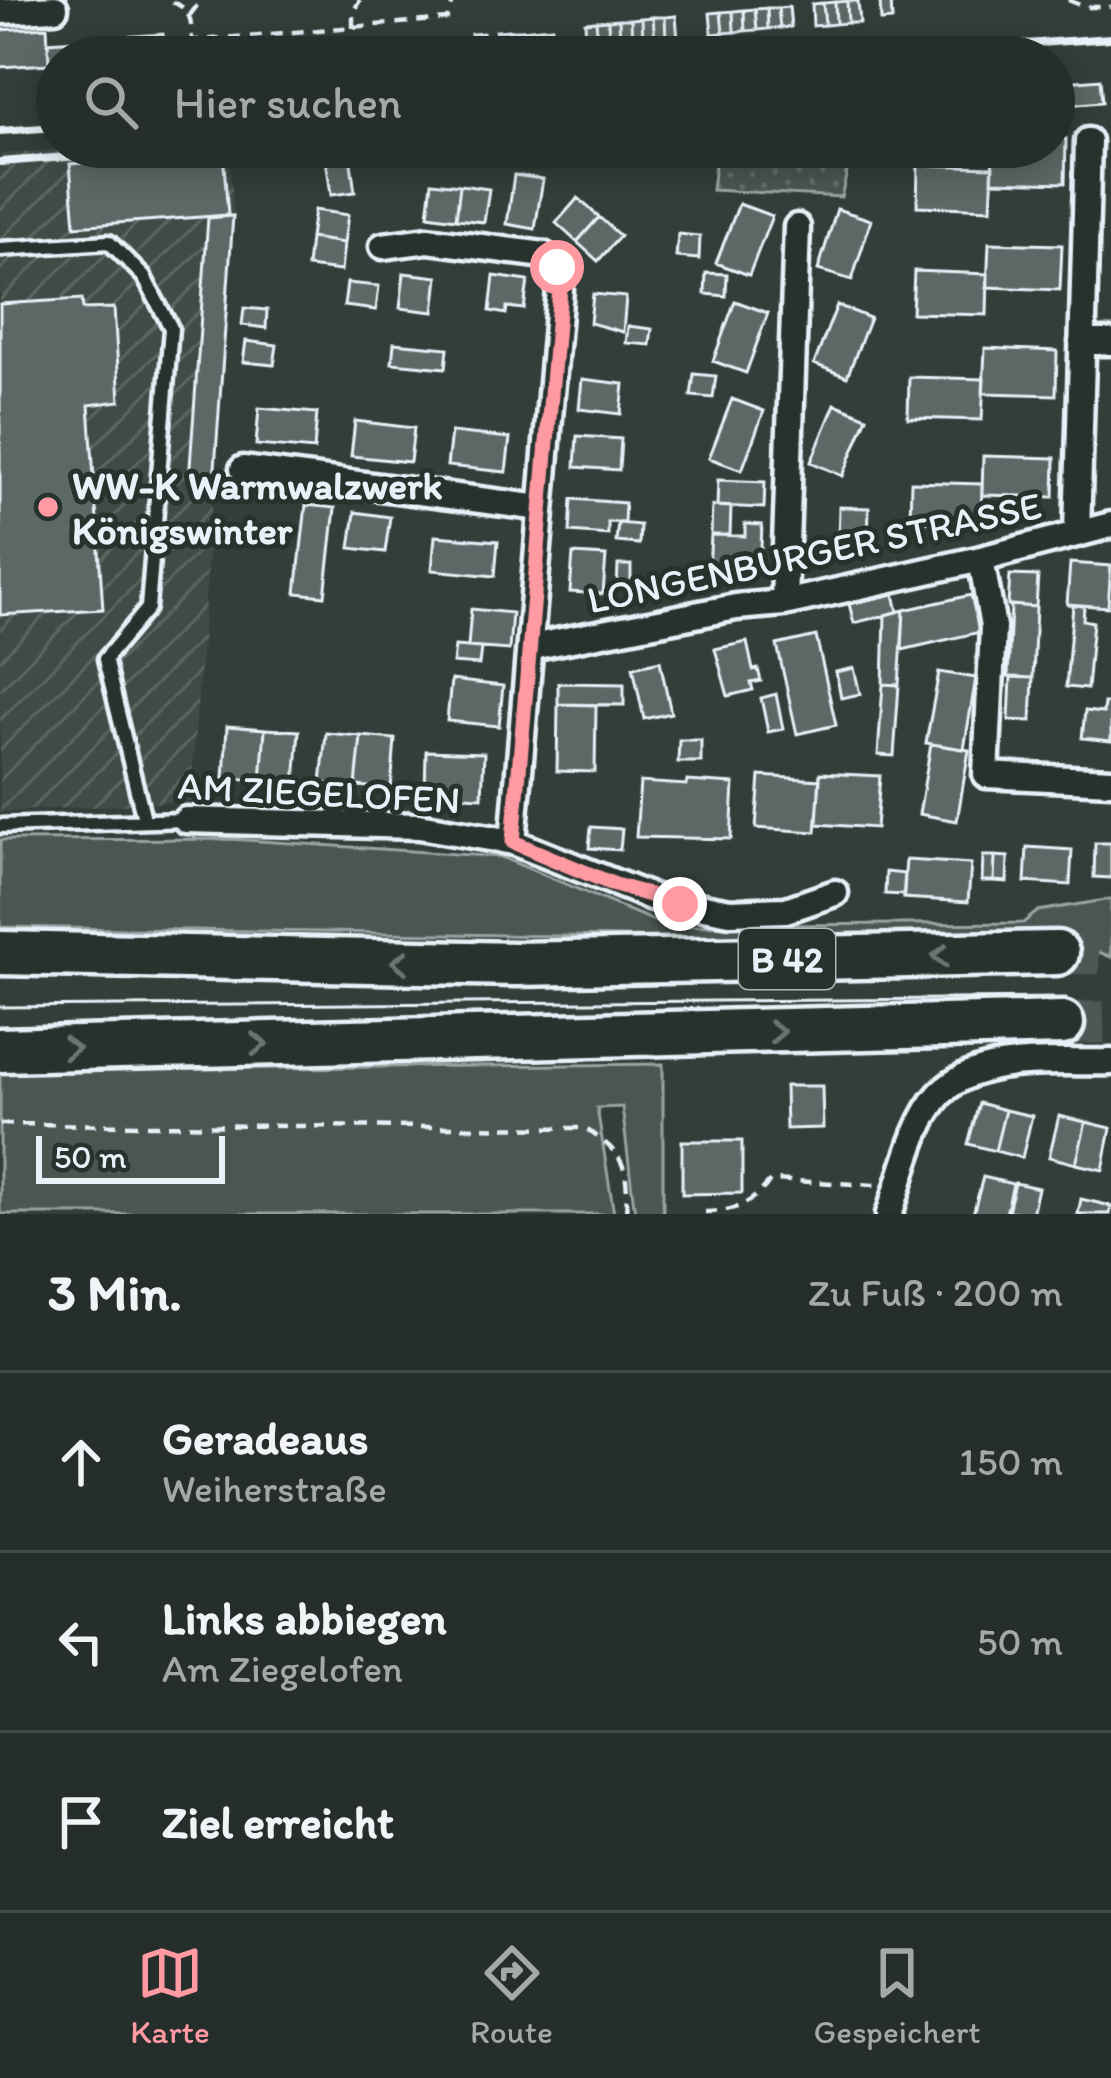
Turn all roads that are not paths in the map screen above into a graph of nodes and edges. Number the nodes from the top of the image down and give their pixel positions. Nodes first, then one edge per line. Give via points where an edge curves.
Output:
1 (55, 8) dead end
2 (0, 11) edge
3 (1088, 141) dead end
4 (1099, 210) edge
5 (797, 227) dead end
6 (383, 246) dead end
7 (0, 249) edge
8 (1082, 342) junction
9 (1111, 342) edge
10 (243, 469) dead end
11 (541, 508) junction
12 (1111, 525) edge
13 (1077, 534) junction
14 (981, 559) junction
15 (784, 603) junction
16 (531, 647) junction
17 (1111, 781) edge
18 (144, 819) junction
19 (186, 820) joint
20 (0, 826) edge
21 (513, 842) junction
22 (835, 892) dead end
23 (0, 953) edge
24 (1057, 953) tunnel mouth
25 (1062, 1023) tunnel mouth
26 (0, 1050) edge
27 (1111, 1062) edge
28 (889, 1214) edge

1 - 2 street
3 - 4 street
4 - 8 street
5 - 15 street
6 - 11 street via 428,240 544,255 557,267
7 - 18 lane via 109,242 144,277 171,328 148,608 105,659
8 - 9 street
8 - 13 street
10 - 11 street
11 - 16 street
12 - 13 street, LONGENBURGER STRASSE
13 - 14 street, LONGENBURGER STRASSE
14 - 15 street, LONGENBURGER STRASSE
14 - 17 street via 993,627 986,775
15 - 16 street, LONGENBURGER STRASSE
16 - 21 street
18 - 19 lane, AM ZIEGELOFEN
18 - 20 lane, AM ZIEGELOFEN
19 - 21 street, AM ZIEGELOFEN via 419,826
21 - 22 street, AM ZIEGELOFEN via 651,897 730,912 786,910
24 -> 23 highway, B 42 via 517,964
26 -> 25 highway, B 42
27 - 28 street via 995,1067 965,1076 940,1095 920,1130

